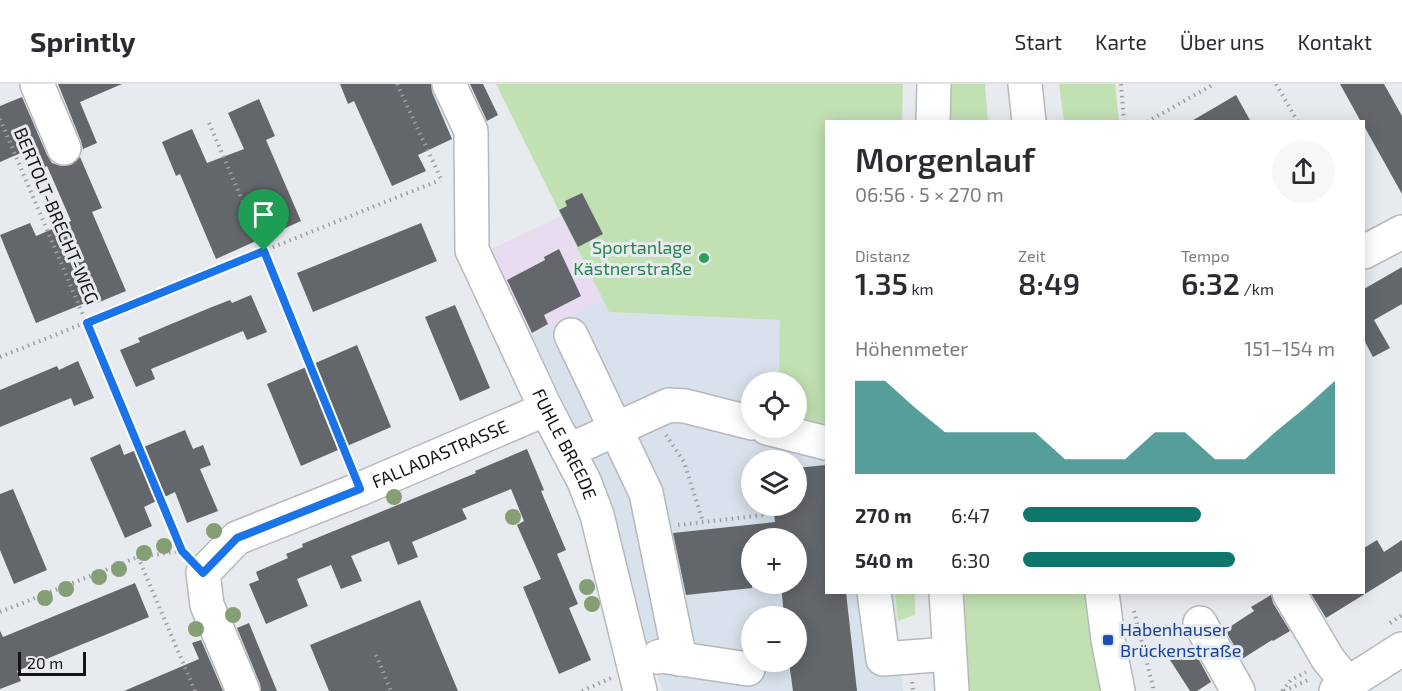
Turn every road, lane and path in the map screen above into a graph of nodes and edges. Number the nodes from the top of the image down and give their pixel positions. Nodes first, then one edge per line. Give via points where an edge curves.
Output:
1 (37, 84) edge
2 (397, 84) edge
3 (449, 84) edge
4 (934, 84) edge
5 (1025, 84) edge
6 (1121, 84) edge
7 (1214, 84) edge
8 (1276, 84) edge
9 (0, 119) edge
10 (933, 120) edge
11 (1029, 120) edge
12 (1124, 120) edge
13 (1151, 120) edge
14 (1297, 120) edge
15 (209, 123) dead end
16 (64, 148) dead end
17 (1402, 232) edge
18 (264, 251) junction
19 (1365, 251) edge
20 (87, 323) junction
21 (571, 335) dead end
22 (0, 357) edge
23 (546, 409) junction
24 (651, 413) junction
25 (741, 420) edge
26 (616, 429) junction
27 (806, 438) edge
28 (825, 443) edge
29 (568, 451) junction
30 (360, 489) junction
31 (755, 516) edge
32 (703, 522) junction
33 (653, 528) junction
34 (138, 557) junction
35 (193, 562) junction
36 (874, 594) edge
37 (946, 594) edge
38 (1102, 594) edge
39 (1290, 594) edge
40 (1132, 603) dead end
41 (0, 612) edge
42 (1200, 623) dead end
43 (1402, 649) edge
44 (948, 654) junction
45 (376, 655) dead end
46 (680, 659) junction
47 (741, 668) edge
48 (637, 680) edge
49 (1342, 688) edge
50 (195, 691) edge
51 (243, 691) edge
52 (391, 691) edge
53 (952, 691) edge
54 (1118, 691) edge
55 (1154, 691) edge
56 (1238, 691) edge

1 - 16 street
2 - 18 path, BERTOLT-BRECHT-WEG via 440,180
3 - 23 street, FUHLE BREEDE via 471,131 472,250
4 - 10 street
5 - 11 street
6 - 12 path
7 - 13 path
8 - 14 path
9 - 20 path, BERTOLT-BRECHT-WEG
15 - 18 path
17 - 19 street
18 - 20 path, BERTOLT-BRECHT-WEG
18 - 30 path
20 - 22 path, BERTOLT-BRECHT-WEG
20 - 35 path
21 - 26 street
23 - 29 street, FUHLE BREEDE
23 - 30 street, FALLADASTRASSE
24 - 25 street via 669,405 685,406
24 - 26 street
24 - 32 path via 684,462
26 - 29 street
26 - 33 street via 646,493
27 - 28 street
29 - 48 street, FUHLE BREEDE via 597,515
30 - 35 street, FALLADASTRASSE via 237,538
31 - 32 path
32 - 33 path
33 - 46 street
34 - 35 path
34 - 41 path
34 - 50 path
35 - 51 street
36 - 44 street via 883,660
37 - 44 street
38 - 54 street
39 - 49 street
40 - 55 path
42 - 56 street
43 - 49 street
44 - 53 street
45 - 52 path
46 - 47 street
46 - 48 street via 661,656

